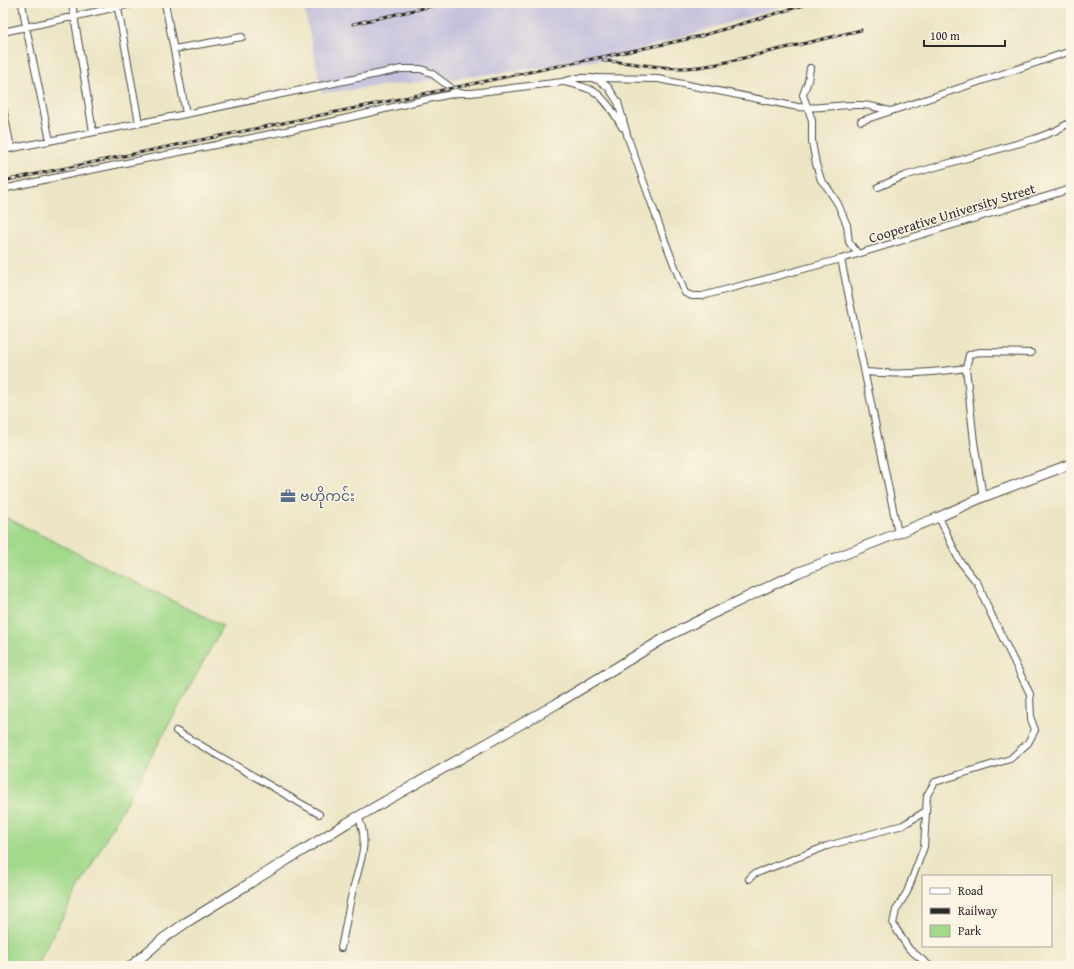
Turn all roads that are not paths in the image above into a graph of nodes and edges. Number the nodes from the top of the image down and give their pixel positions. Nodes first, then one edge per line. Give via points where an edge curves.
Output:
1 (22, 3) edge
2 (72, 3) edge
3 (136, 3) edge
4 (165, 3) edge
5 (117, 5) edge
6 (74, 16) junction
7 (26, 27) junction
8 (3, 32) edge
9 (242, 37) dead end
10 (174, 49) junction
11 (1071, 51) edge
12 (810, 68) dead end
13 (592, 78) junction
14 (562, 82) junction
15 (458, 93) junction
16 (3, 108) edge
17 (808, 108) junction
18 (891, 111) junction
19 (186, 114) junction
20 (861, 121) dead end
21 (1071, 122) edge
22 (139, 123) junction
23 (93, 132) junction
24 (628, 138) junction
25 (50, 141) junction
26 (11, 148) junction
27 (3, 150) edge
28 (878, 187) dead end
29 (3, 189) edge
30 (1071, 189) edge
31 (858, 254) junction
32 (841, 259) junction
33 (1031, 353) dead end
34 (966, 368) junction
35 (865, 372) junction
36 (1071, 464) edge
37 (983, 497) junction
38 (939, 517) junction
39 (898, 533) junction
40 (176, 731) dead end
41 (926, 811) junction
42 (319, 814) dead end
43 (358, 817) junction
44 (749, 879) dead end
45 (341, 948) dead end
46 (131, 966) edge
47 (930, 966) edge

1 - 7 street
2 - 6 street
3 - 5 street
4 - 10 street
5 - 6 street
5 - 22 street
6 - 7 street
6 - 23 street
7 - 8 street
7 - 25 street
9 - 10 street
10 - 19 street
11 - 18 street
12 - 17 street via 803,95
13 - 14 street
13 - 17 street via 673,81
13 - 24 street via 608,87 618,102
14 - 15 street
14 - 24 street via 593,91 616,115
15 - 19 street via 431,73 421,69 401,69
15 - 29 street
16 - 26 street
17 - 18 street via 861,105
17 - 31 street via 812,120 814,154 821,180 838,204 850,242
18 - 20 street
19 - 22 street
21 - 28 street via 1034,139 904,176
22 - 23 street
23 - 25 street
24 - 32 street, Cooperative University Street via 685,293 702,296
25 - 26 street
26 - 27 street
30 - 31 street, Cooperative University Street
31 - 32 street, Cooperative University Street
32 - 35 street
33 - 34 street via 974,353 969,356
34 - 35 street via 944,372
34 - 37 street
35 - 39 street
36 - 37 highway
37 - 38 highway
38 - 39 highway
38 - 41 street via 959,560 978,584 1030,694 1035,730 1028,743 1010,759 935,782 927,795
39 - 43 highway via 797,573 668,636 558,703
40 - 42 street
41 - 44 street via 903,825 827,846 754,874
41 - 47 street via 924,847 907,892 896,910 893,924 909,949
43 - 45 street via 364,837 363,850
43 - 46 highway via 187,922

